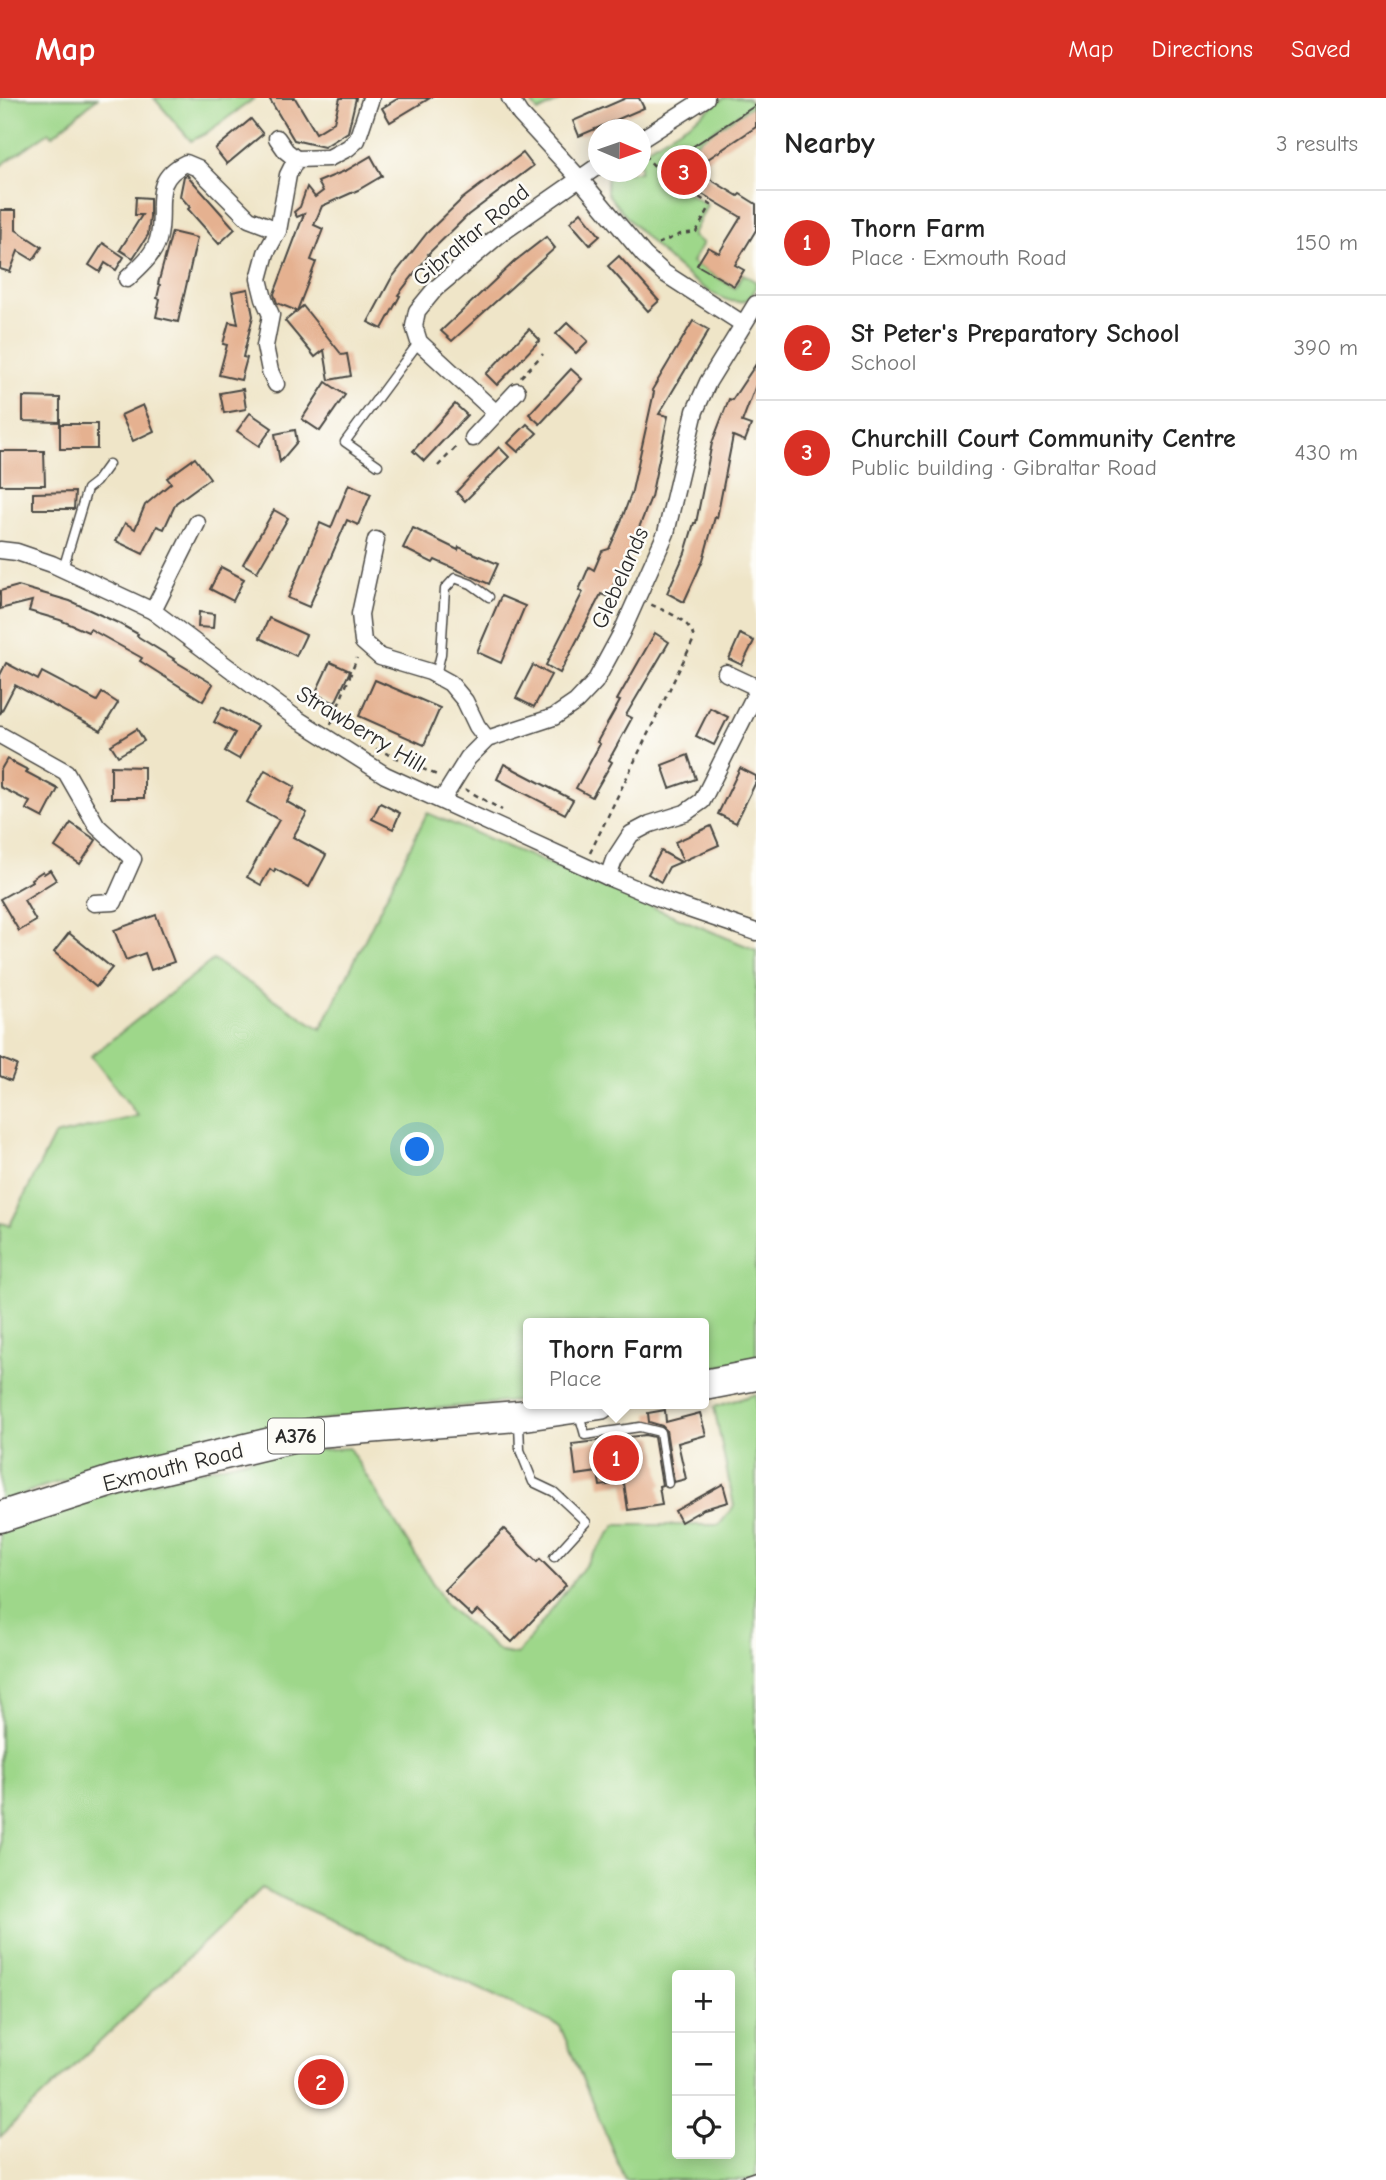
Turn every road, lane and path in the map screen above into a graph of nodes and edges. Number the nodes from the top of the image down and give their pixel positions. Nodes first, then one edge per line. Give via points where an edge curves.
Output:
1 (371, 98) edge
2 (510, 98) edge
3 (706, 98) edge
4 (651, 133) edge
5 (277, 138) dead end
6 (296, 159) junction
7 (651, 162) edge
8 (588, 172) edge
9 (579, 178) junction
10 (278, 230) junction
11 (644, 255) junction
12 (127, 279) dead end
13 (756, 304) edge
14 (743, 324) junction
15 (419, 341) junction
16 (276, 384) dead end
17 (517, 391) dead end
18 (496, 413) junction
19 (473, 438) dead end
20 (109, 464) dead end
21 (379, 466) dead end
22 (197, 523) dead end
23 (376, 540) dead end
24 (0, 550) edge
25 (63, 569) junction
26 (489, 597) dead end
27 (637, 597) junction
28 (153, 611) junction
29 (363, 642) junction
30 (726, 673) dead end
31 (436, 675) junction
32 (756, 687) edge
33 (756, 693) edge
34 (0, 735) edge
35 (324, 738) junction
36 (486, 739) junction
37 (442, 800) junction
38 (583, 866) junction
39 (608, 877) junction
40 (94, 903) dead end
41 (756, 932) edge
42 (756, 1375) edge
43 (709, 1384) edge
44 (568, 1409) edge
45 (589, 1409) edge
46 (518, 1416) junction
47 (668, 1483) dead end
48 (0, 1517) edge
49 (554, 1557) dead end
50 (756, 2176) edge
51 (744, 2180) edge

1 - 6 street via 357,140 348,148 329,158
2 - 9 street
3 - 4 street
5 - 6 street
6 - 10 street via 288,174
7 - 11 path via 711,205 696,232 667,239
8 - 9 street, Gibraltar Road
9 - 11 street
9 - 15 street, Gibraltar Road via 499,235 435,289 417,310 414,326
10 - 12 street via 249,219 198,168 186,163 175,168 161,187 159,237 148,258
10 - 16 street via 259,279 271,315 265,346
11 - 14 street
13 - 14 street, Glebelands
14 - 27 street, Glebelands via 695,411 666,533
15 - 18 street
15 - 21 lane via 345,442
17 - 18 street
18 - 19 street
20 - 25 lane via 86,489
22 - 28 street
23 - 29 street via 360,614
24 - 25 street, Strawberry Hill
25 - 28 street, Strawberry Hill
26 - 31 lane via 455,578 445,589
27 - 36 street, Glebelands via 595,682 576,702 554,717
27 - 38 path via 685,622 694,639
28 - 35 street, Strawberry Hill
29 - 31 street via 380,657
29 - 35 path
30 - 32 street
31 - 36 street via 465,701
33 - 39 street via 702,800 685,813 631,834
34 - 40 street via 66,772 97,826 133,859 114,902
35 - 37 street, Strawberry Hill via 385,775
36 - 37 street
37 - 38 street, Strawberry Hill
38 - 39 street, Strawberry Hill
39 - 41 street, Strawberry Hill
42 - 43 highway
44 - 46 highway, Exmouth Road / A376
45 - 47 lane via 585,1436 640,1427 660,1432
46 - 48 highway, Exmouth Road / A376 via 304,1435 115,1480
46 - 49 lane via 520,1450 533,1482 554,1492 586,1522
50 - 51 lane

